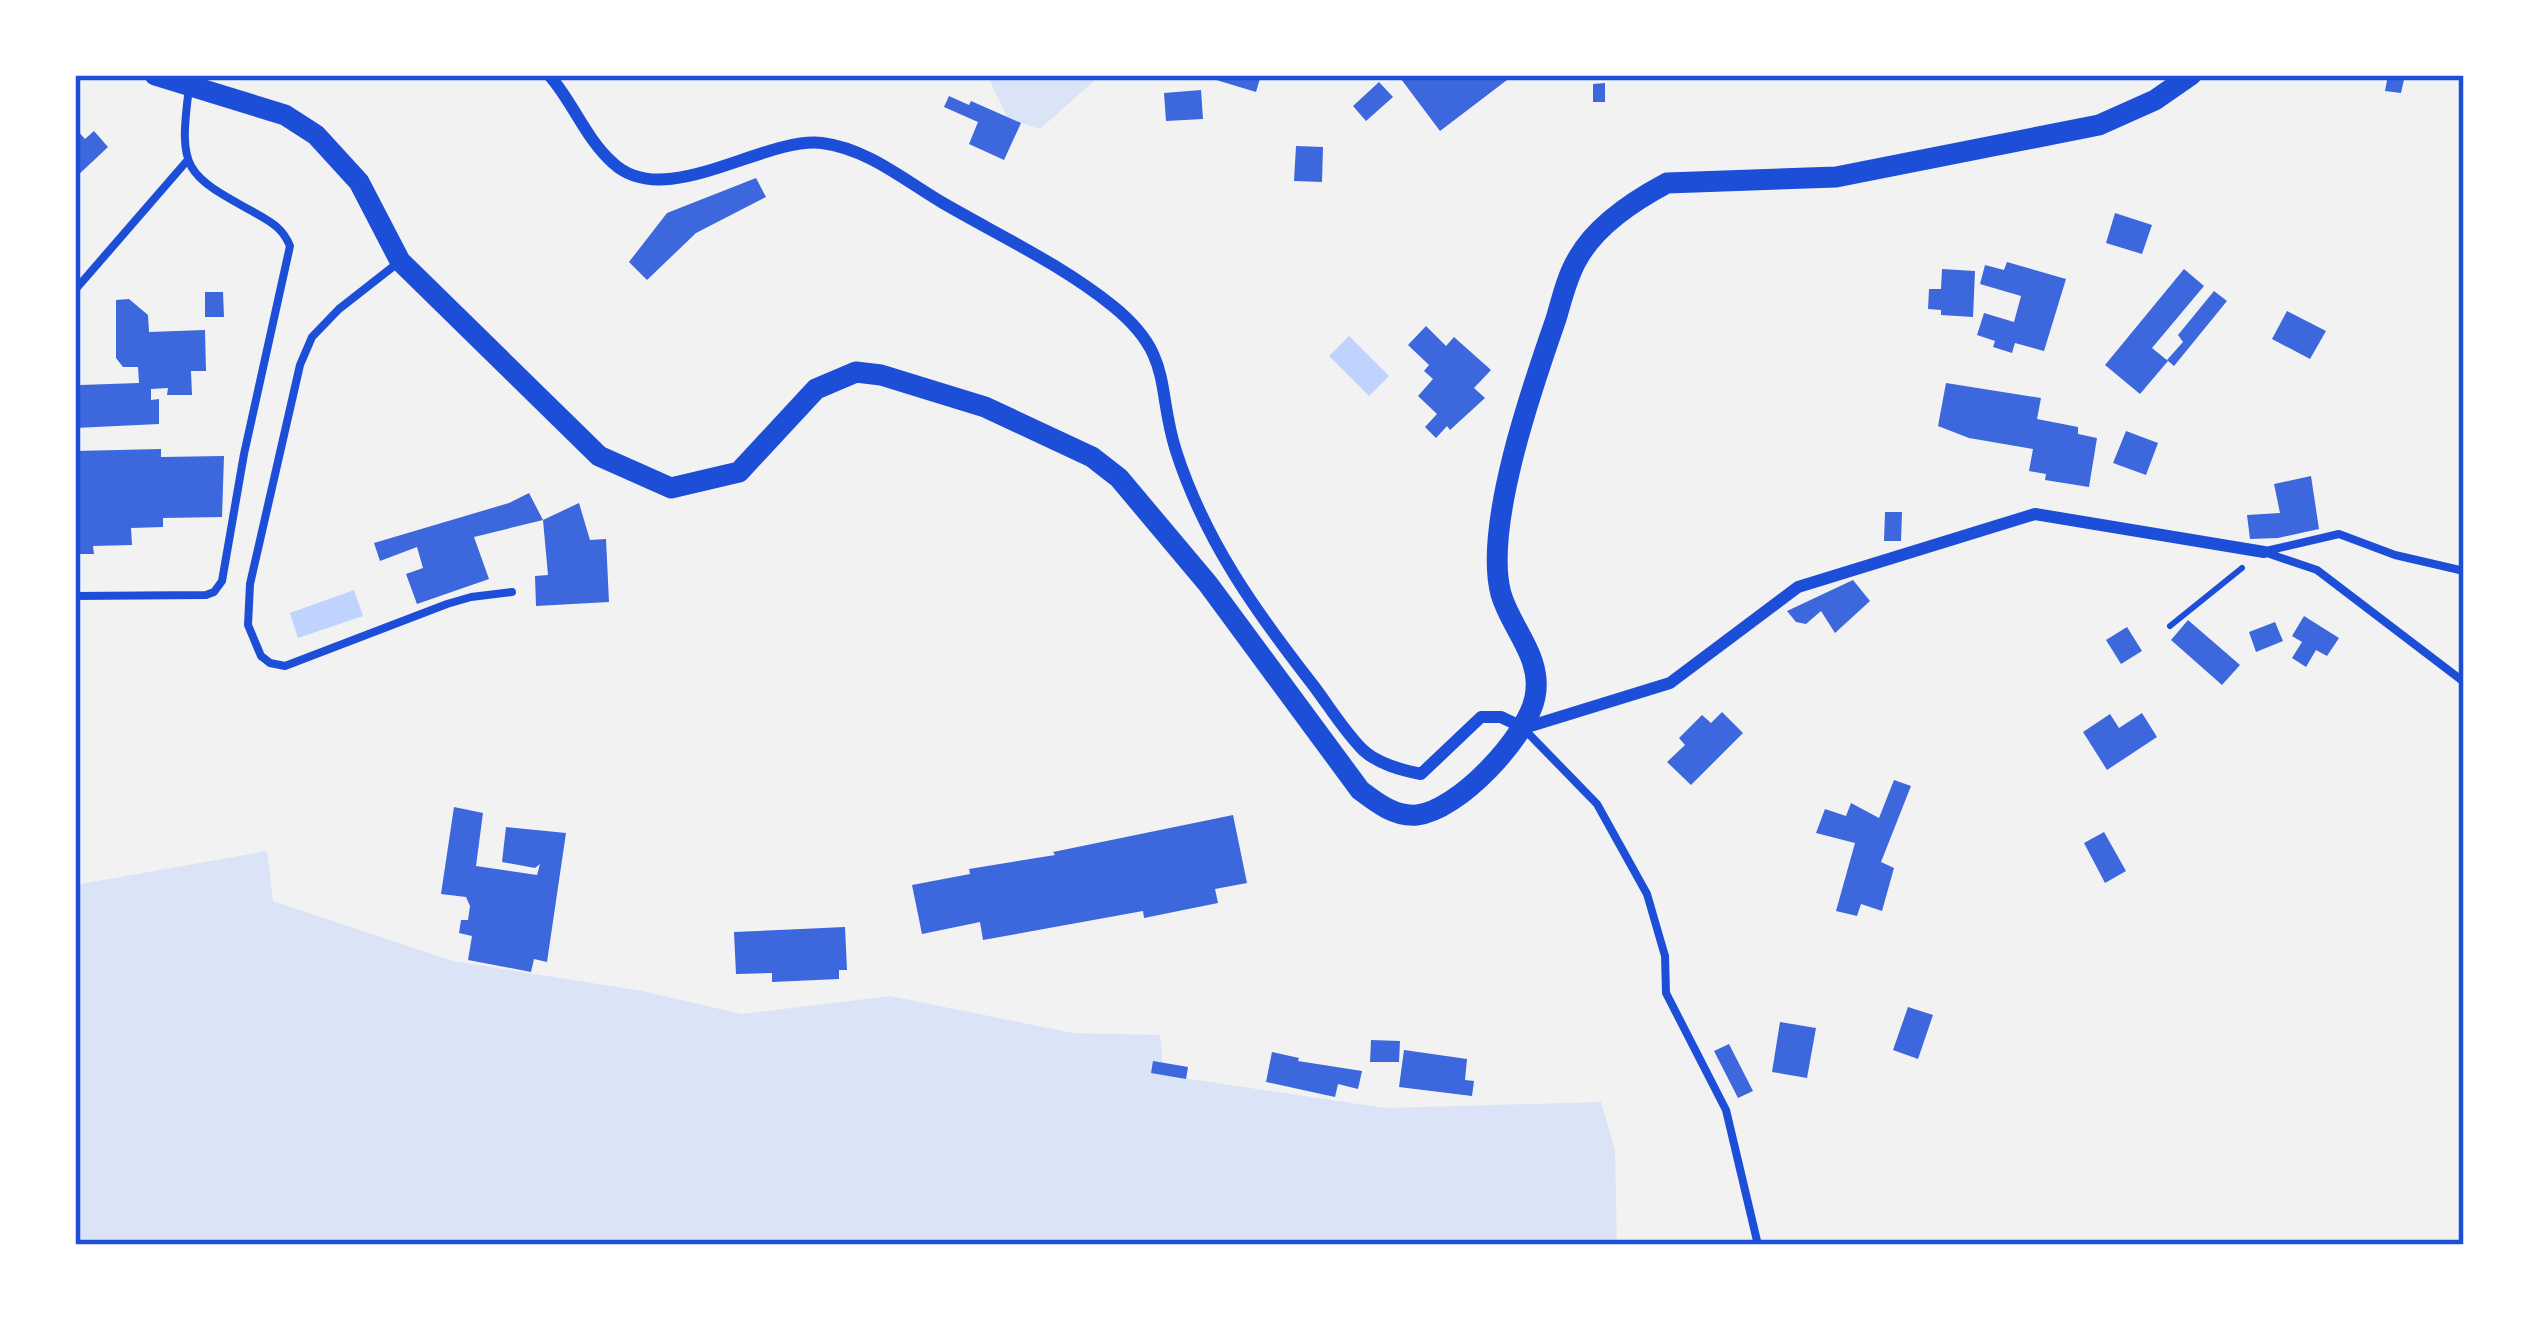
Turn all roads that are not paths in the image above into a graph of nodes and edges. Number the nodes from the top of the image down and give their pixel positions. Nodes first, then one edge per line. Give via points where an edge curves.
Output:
1 (155, 75) edge
2 (549, 75) edge
3 (2191, 75) edge
4 (190, 85) junction
5 (186, 162) junction
6 (400, 261) junction
7 (75, 290) edge
8 (2264, 552) junction
9 (2464, 571) edge
10 (512, 592) dead end
11 (75, 596) edge
12 (2464, 682) edge
13 (1524, 728) junction
14 (1758, 1245) edge

1 - 4 street
2 - 13 street via 616,166 639,176 680,179 818,142 862,153 1058,268 1146,338 1162,370 1174,448 1218,553 1365,752 1420,774 1481,717
3 - 13 street via 2099,125 1836,177 1667,183 1591,239 1575,262 1532,389 1502,520 1502,595 1531,653 1537,694
4 - 5 lane
4 - 6 street via 285,116 316,135 359,182
5 - 7 lane
5 - 11 lane via 217,192 276,225 290,246 222,580 206,595
6 - 10 lane via 305,348 250,584 254,645 269,663 285,666 459,600
6 - 13 street via 598,456 671,488 739,472 816,388 856,372 985,407 1092,457 1195,569 1379,806 1403,814 1435,810 1468,789
8 - 9 lane via 2339,534
8 - 12 lane via 2317,570
8 - 13 street via 2035,514 1798,587 1670,683
13 - 14 lane via 1597,804 1648,894 1666,993 1726,1110

